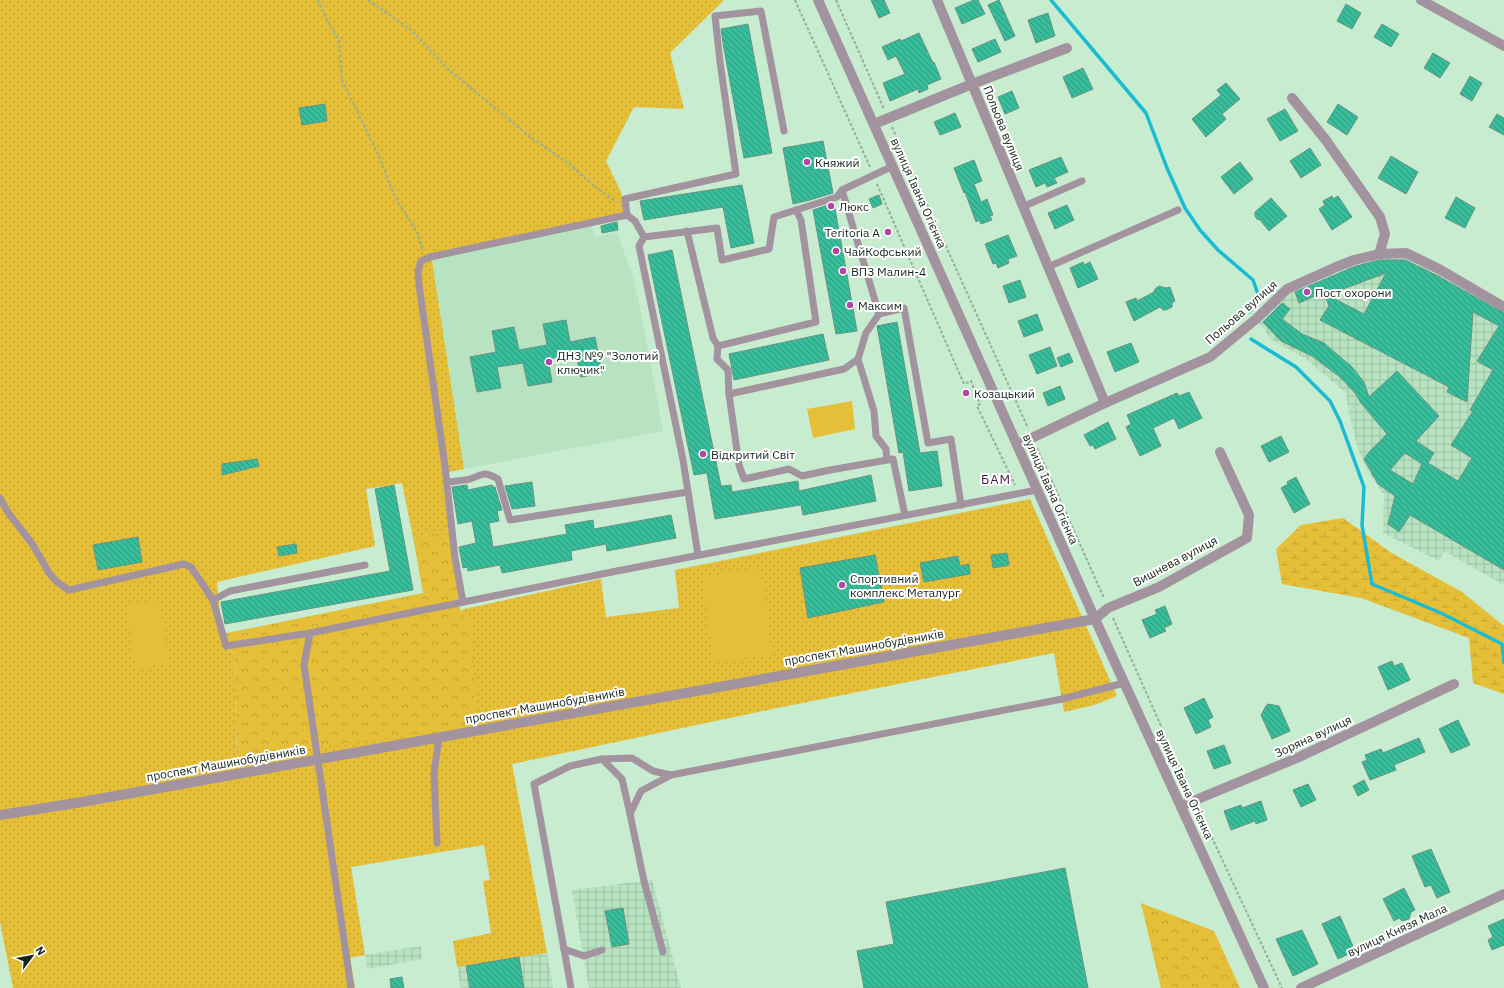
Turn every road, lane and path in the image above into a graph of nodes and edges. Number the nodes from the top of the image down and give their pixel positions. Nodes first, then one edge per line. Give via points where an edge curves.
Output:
1 (318, 0) edge
2 (368, 0) edge
3 (795, 0) edge
4 (818, 0) edge
5 (836, 0) edge
6 (937, 0) edge
7 (1421, 0) edge
8 (1504, 46) edge
9 (1067, 48) dead end
10 (972, 84) junction
11 (1292, 98) dead end
12 (888, 118) junction
13 (874, 124) junction
14 (784, 131) dead end
15 (893, 166) junction
16 (874, 175) junction
17 (1082, 181) dead end
18 (842, 190) junction
19 (1022, 206) junction
20 (796, 210) junction
21 (1178, 210) dead end
22 (627, 214) junction
23 (687, 231) junction
24 (644, 236) junction
25 (1379, 254) junction
26 (421, 261) junction
27 (1048, 266) junction
28 (1504, 307) edge
29 (879, 314) junction
30 (718, 346) junction
31 (858, 359) junction
32 (729, 394) junction
33 (1105, 403) junction
34 (1032, 438) junction
35 (1017, 445) junction
36 (1220, 452) dead end
37 (887, 460) junction
38 (447, 482) junction
39 (1037, 490) junction
40 (688, 492) junction
41 (1019, 493) junction
42 (0, 498) edge
43 (961, 504) junction
44 (904, 515) junction
45 (698, 555) junction
46 (365, 565) dead end
47 (213, 600) junction
48 (464, 602) junction
49 (1108, 608) junction
50 (1095, 619) junction
51 (310, 633) junction
52 (1124, 683) junction
53 (1454, 684) dead end
54 (439, 738) junction
55 (318, 759) junction
56 (602, 759) junction
57 (671, 775) junction
58 (1194, 800) junction
59 (1180, 806) junction
60 (630, 814) junction
61 (0, 815) edge
62 (437, 844) dead end
63 (1504, 894) edge
64 (564, 949) junction
65 (602, 950) dead end
66 (663, 952) dead end
67 (351, 988) edge
68 (571, 988) edge
69 (1264, 988) edge
70 (1282, 988) edge
71 (1301, 988) edge

1 - 26 path via 339,41 342,80 378,154 395,197 417,232 424,254
2 - 22 path via 410,29 449,70 529,136 568,163 622,207
3 - 16 path
4 - 13 street, вулиця Івана Огієнка
5 - 12 path
6 - 10 street, Польова вулиця
7 - 8 street
9 - 10 street
10 - 12 street
10 - 19 street, Польова вулиця
11 - 25 street via 1325,139 1380,217 1385,234
12 - 13 street
12 - 34 path
13 - 15 street, вулиця Івана Огієнка
14 - 22 lane via 760,11 715,16 736,174 625,199
15 - 16 lane
15 - 35 street, вулиця Івана Огієнка
16 - 18 lane
16 - 41 path via 964,384 971,381 980,404 977,406
17 - 19 lane
18 - 20 lane via 837,197
18 - 29 lane
19 - 27 street, Польова вулиця
20 - 23 lane via 774,217 769,248 722,260 717,228
20 - 30 lane via 801,220 816,322
21 - 27 lane
22 - 24 lane via 635,221
22 - 26 lane
23 - 24 lane
23 - 30 lane via 713,338
24 - 40 lane via 639,246
25 - 28 street, Польова вулиця via 1406,253
25 - 33 street, Польова вулиця via 1354,260 1287,289 1210,357
26 - 38 lane via 418,271 419,285
27 - 33 street, Польова вулиця
29 - 31 lane via 866,333
29 - 43 lane via 904,308 928,443 951,439
30 - 32 lane via 717,359 728,370
31 - 32 lane via 844,369
31 - 37 lane via 874,411 876,436 886,449
32 - 37 lane via 739,465 744,479 789,469 802,476
33 - 34 street, Польова вулиця
34 - 35 street, Польова вулиця
34 - 49 path
35 - 39 street, вулиця Івана Огієнка
36 - 49 street, Вишнева вулиця via 1249,515 1247,538 1159,587
37 - 44 lane via 893,459
38 - 40 lane via 470,479 478,474 498,478 510,520
38 - 48 lane via 455,558
39 - 41 lane
39 - 50 street, вулиця Івана Огієнка
40 - 45 lane
41 - 43 lane
42 - 47 lane via 49,573 70,590 184,564 191,567
43 - 44 lane
44 - 45 lane
45 - 48 lane
46 - 47 lane via 230,590
47 - 51 lane via 226,646
48 - 51 lane
49 - 50 street, Вишнева вулиця
49 - 58 path
50 - 52 street, вулиця Івана Огієнка
50 - 54 street, проспект Машинобудівників
51 - 55 lane via 304,665
52 - 57 lane via 1062,699
52 - 59 street, вулиця Івана Огієнка
53 - 58 street, Зоряна вулиця via 1297,758
54 - 55 street, проспект Машинобудівників
54 - 62 lane via 434,773
55 - 61 street, проспект Машинобудівників
55 - 67 lane
56 - 57 lane via 632,758 652,771
56 - 60 lane via 622,779
56 - 64 lane via 570,766 534,784
57 - 60 lane via 641,791
58 - 59 street, Зоряна вулиця
58 - 70 path
59 - 69 street, вулиця Івана Огієнка
60 - 66 lane
63 - 71 street, вулиця Князя Мала
64 - 65 lane via 584,956
64 - 68 lane

